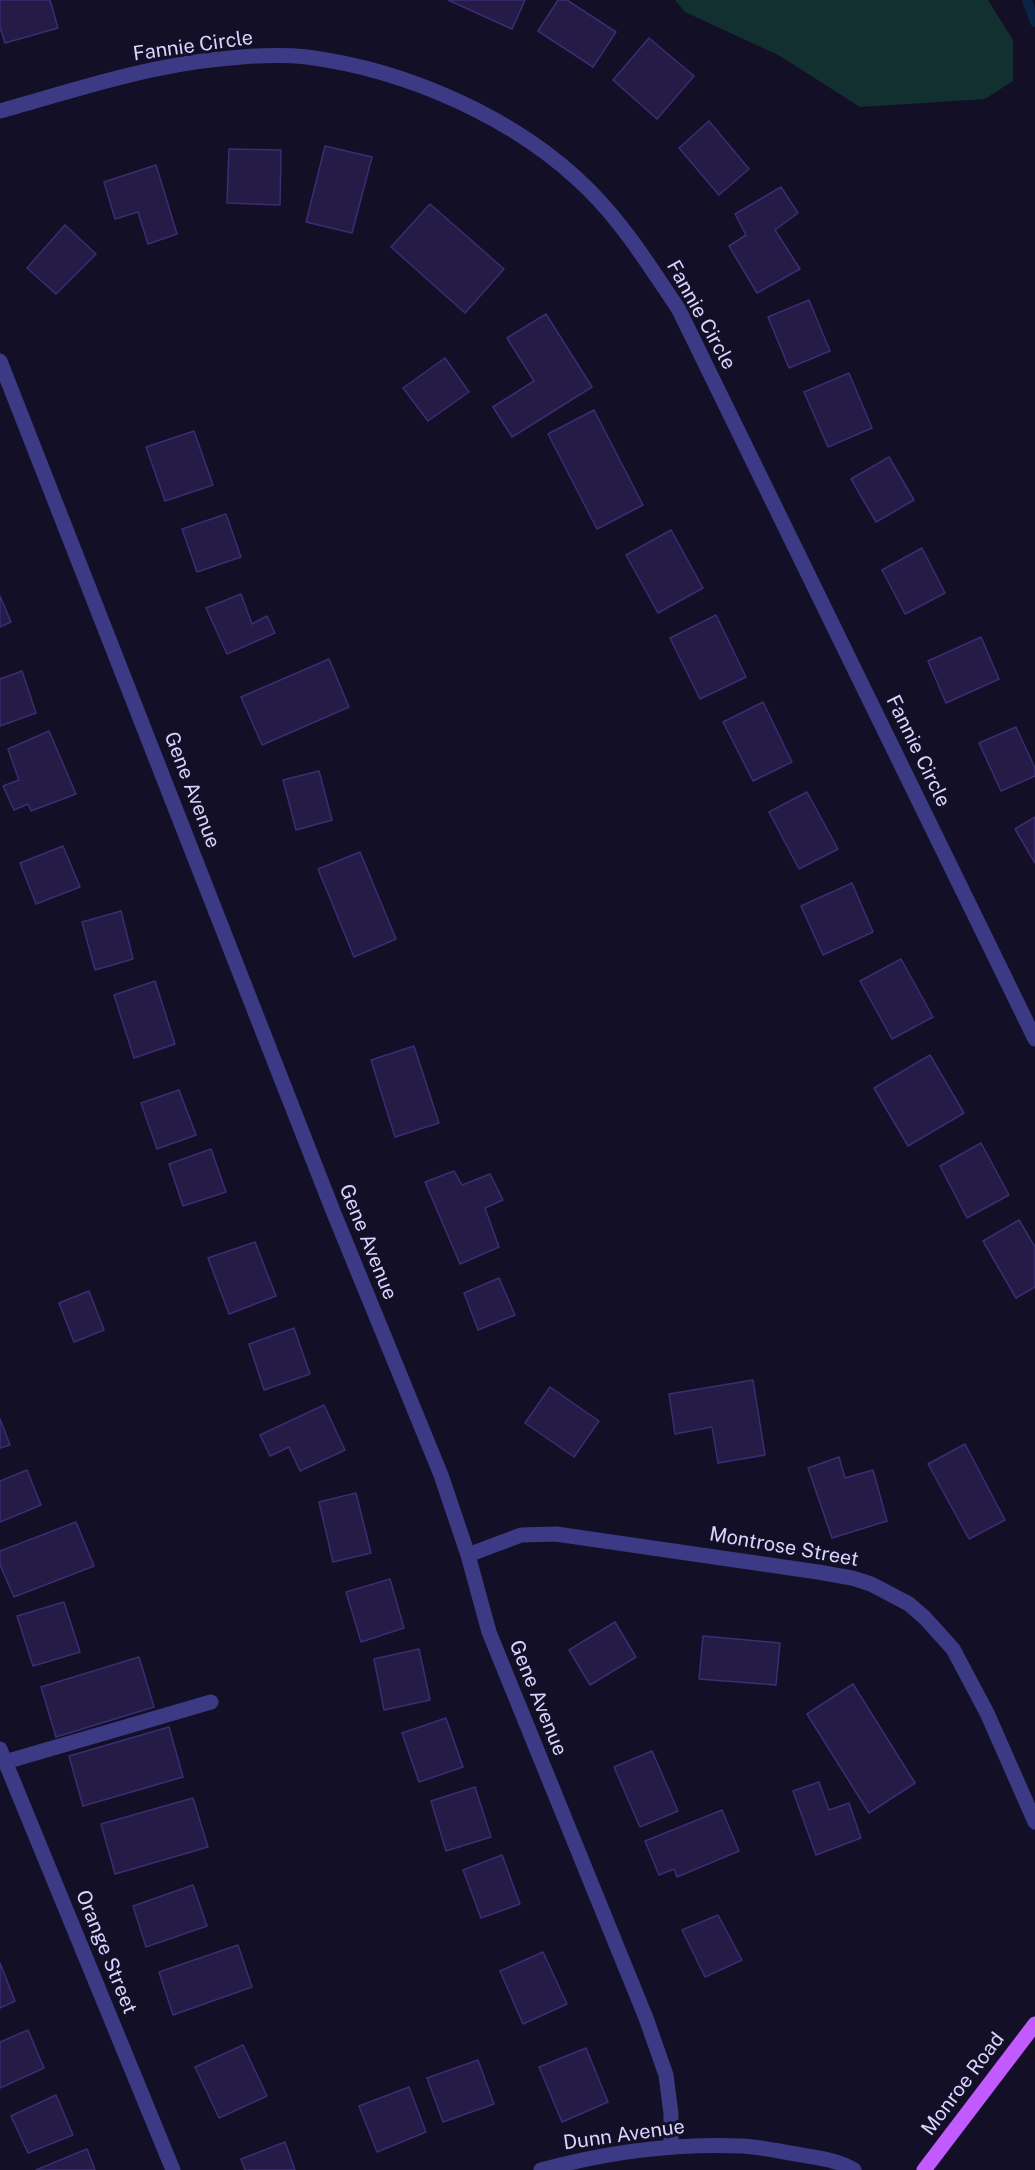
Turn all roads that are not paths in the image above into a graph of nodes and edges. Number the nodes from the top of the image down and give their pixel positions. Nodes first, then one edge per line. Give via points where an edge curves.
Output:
1 (0, 111) edge
2 (0, 361) edge
3 (1035, 1039) edge
4 (468, 1555) junction
5 (211, 1702) dead end
6 (3, 1756) edge
7 (1035, 1822) edge
8 (1035, 2024) edge
9 (671, 2146) junction
10 (173, 2170) edge
11 (541, 2170) edge
12 (854, 2170) edge
13 (924, 2170) edge

1 - 3 street, Fannie Circle via 139,73 219,59 305,57 347,64 457,100 514,131 566,169 634,242 679,310
2 - 4 street, Gene Avenue via 333,1211 441,1475
4 - 7 street, Montrose Street via 521,1535 556,1533 871,1584 909,1605 953,1649 987,1713
4 - 9 street, Gene Avenue via 489,1632 598,1896 666,2075
5 - 6 street
6 - 10 street, Orange Street
8 - 13 main road, Monroe Road
9 - 11 street, Dunn Avenue via 586,2158
9 - 12 street, Dunn Avenue via 744,2146 812,2157

